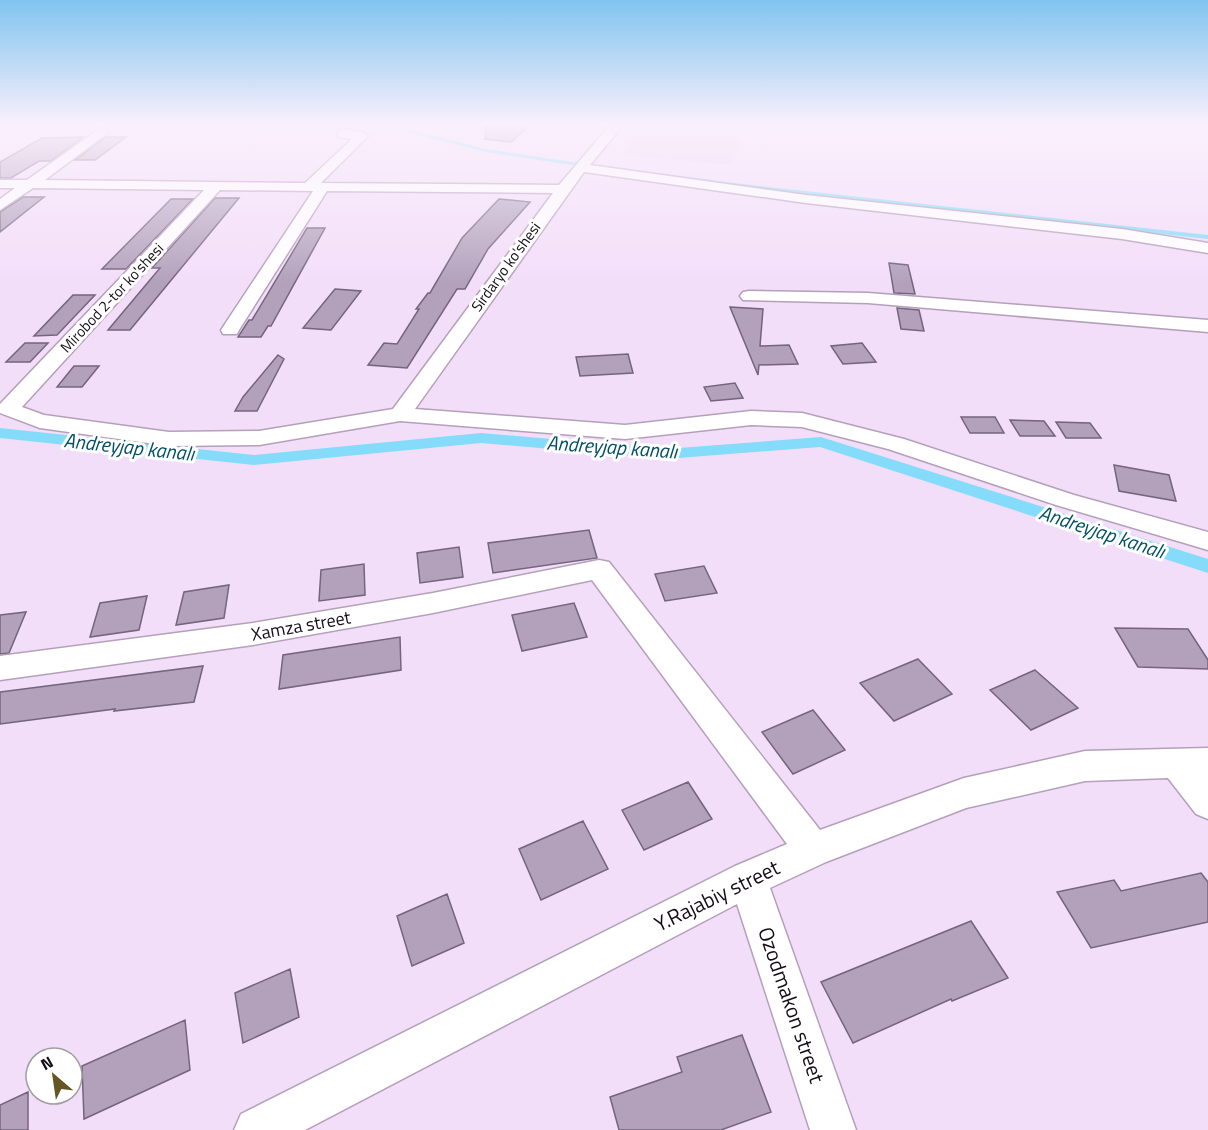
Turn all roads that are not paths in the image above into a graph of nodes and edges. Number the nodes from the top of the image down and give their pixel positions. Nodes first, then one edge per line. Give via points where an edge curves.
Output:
1 (41, 177) edge
2 (325, 177) edge
3 (574, 177) edge
4 (646, 177) edge
5 (0, 184) edge
6 (30, 185) junction
7 (216, 186) junction
8 (316, 187) junction
9 (562, 189) junction
10 (0, 206) edge
11 (1208, 248) edge
12 (749, 296) dead end
13 (1208, 326) edge
14 (230, 330) dead end
15 (400, 414) junction
16 (1208, 541) edge
17 (0, 668) edge
18 (1192, 763) edge
19 (1208, 803) edge
20 (813, 850) junction
21 (748, 879) junction
22 (257, 1130) edge
23 (833, 1130) edge

1 - 6 street
2 - 8 street
3 - 9 street, Sirdaryo ko'shesi
4 - 11 street via 1122,234
5 - 6 street
6 - 7 street
6 - 10 street
7 - 8 street
7 - 15 street, Mirobod 2-tor ko'shesi via 8,409 40,421 169,439 258,438
8 - 9 street
8 - 14 street
9 - 15 street, Sirdaryo ko'shesi
12 - 13 street via 868,298
15 - 16 street via 625,432 751,418 802,420 896,444 1065,500
17 - 20 street, Xamza street via 253,634 599,569
18 - 19 street
18 - 20 street, Y.Rajabiy street via 1085,766 964,793
20 - 21 street, Y.Rajabiy street
21 - 22 street, Y.Rajabiy street
21 - 23 street, Ozodmakon street

